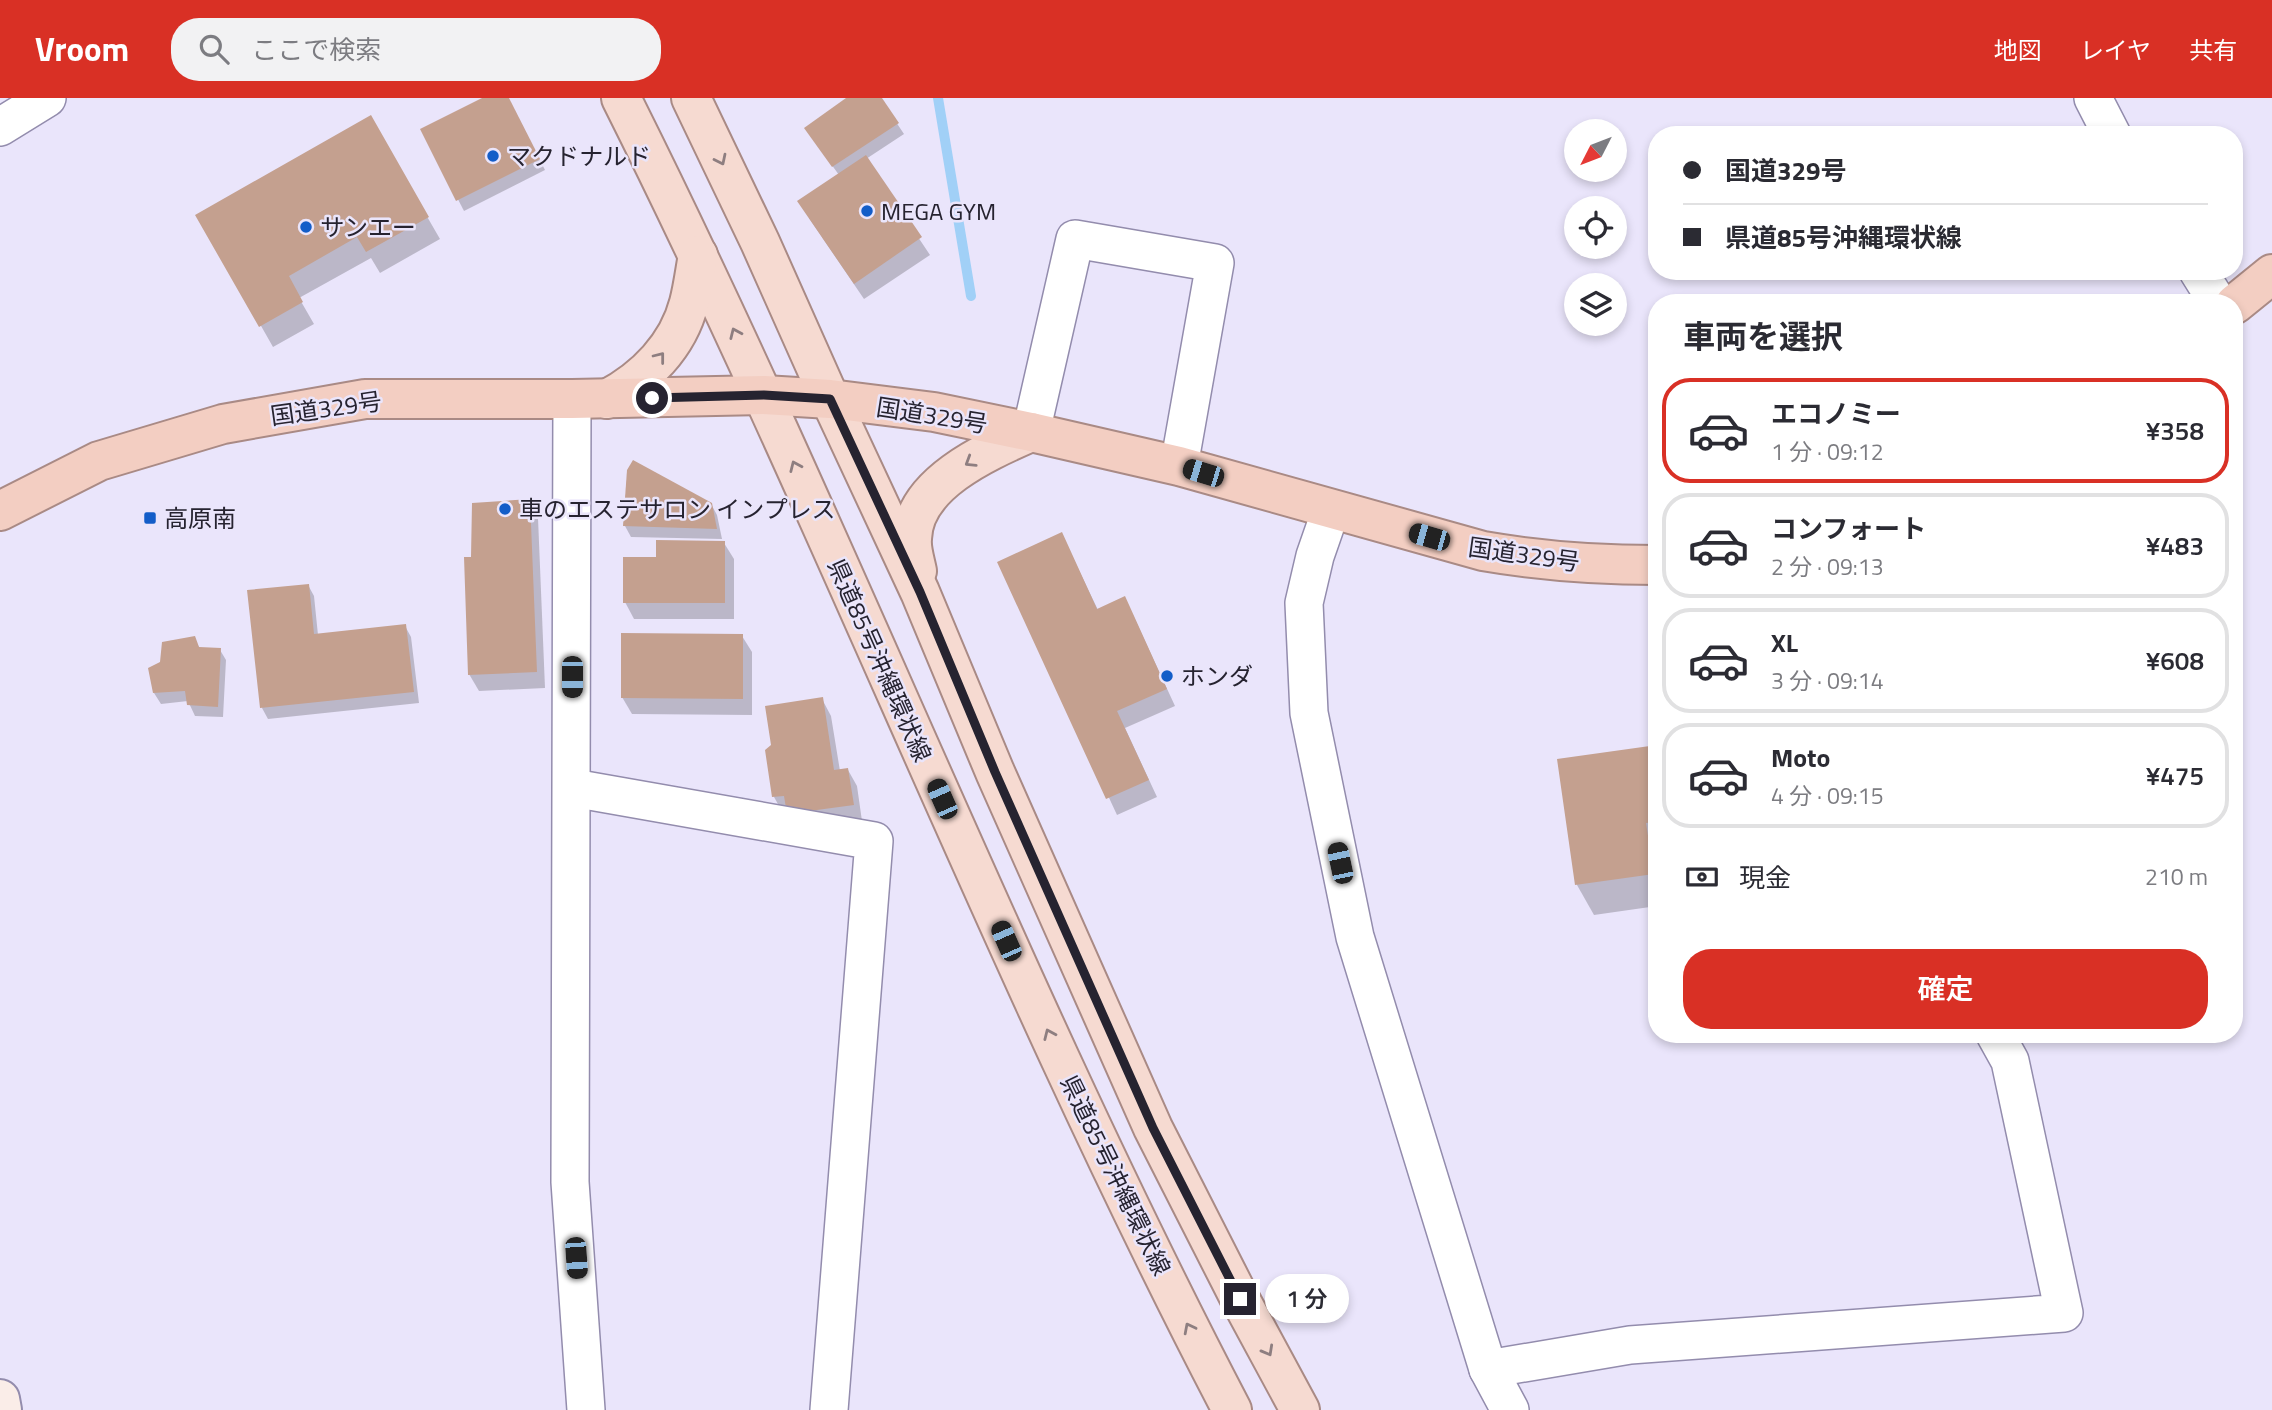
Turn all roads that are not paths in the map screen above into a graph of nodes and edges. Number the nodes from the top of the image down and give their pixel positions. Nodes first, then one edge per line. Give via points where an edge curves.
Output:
1 (621, 98) edge
2 (691, 98) edge
3 (2093, 98) edge
4 (2107, 126) edge
5 (698, 255) junction
6 (2272, 274) edge
7 (2243, 298) edge
8 (764, 395) junction
9 (589, 399) junction
10 (830, 399) junction
11 (1031, 432) junction
12 (1179, 466) junction
13 (1331, 510) junction
14 (0, 511) edge
15 (1648, 565) edge
16 (920, 592) junction
17 (573, 788) junction
18 (2000, 1043) edge
19 (1488, 1369) junction
20 (0, 1399) edge
21 (2, 1410) edge
22 (586, 1410) edge
23 (829, 1410) edge
24 (1232, 1410) edge
25 (1300, 1410) edge
26 (1510, 1410) edge

1 - 5 main road, 県道85号沖縄環状線
2 -> 10 main road
3 - 4 street
8 -> 5 main road, 県道85号沖縄環状線
9 -> 5 main road via 629,387 657,362 681,326
6 - 7 highway
8 - 9 highway, 国道329号
8 - 10 highway, 国道329号
24 -> 8 main road, 県道85号沖縄環状線 via 1073,1087
9 - 14 highway, 国道329号 via 365,399 223,424 99,461
9 - 17 street
10 - 11 highway, 国道329号 via 934,412
10 - 16 main road
11 - 12 highway, 国道329号
11 - 12 street via 1075,239 1215,263
11 -> 16 main road via 992,449 935,488 919,513 911,538
12 - 13 highway, 国道329号
13 - 15 highway, 国道329号 via 1483,551 1531,559
13 - 19 street via 1304,603 1309,713 1355,937
16 -> 25 main road via 1153,1128
17 - 22 street via 570,1182
17 - 23 street via 874,841
18 - 19 street via 2010,1062 2064,1313 1630,1345
19 - 26 street
20 - 21 main road

